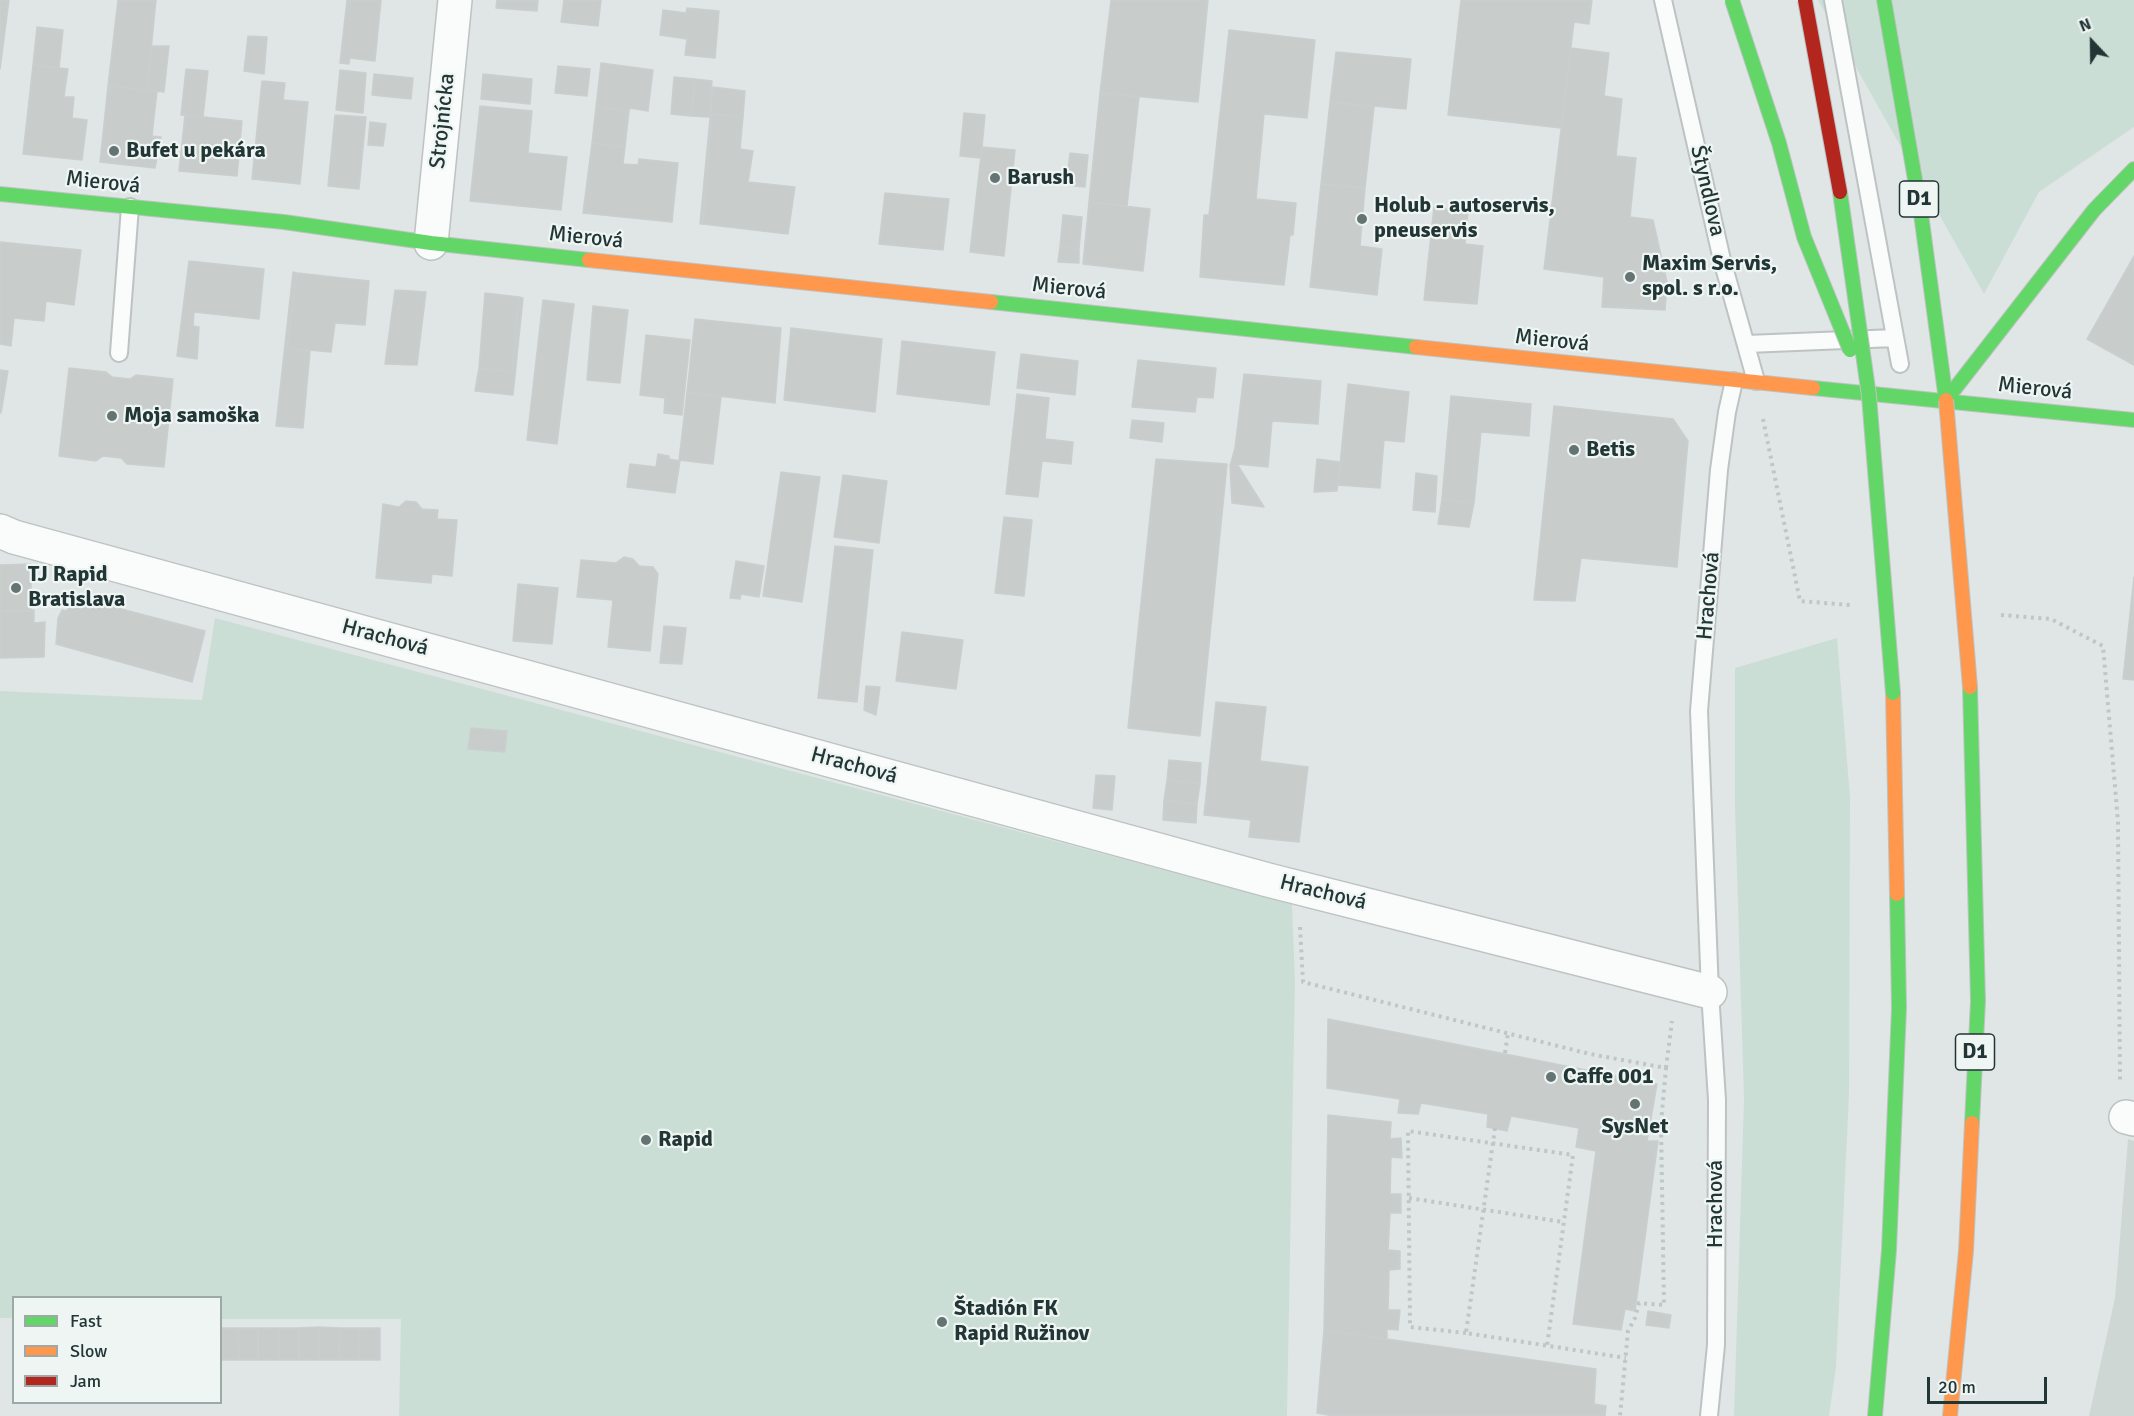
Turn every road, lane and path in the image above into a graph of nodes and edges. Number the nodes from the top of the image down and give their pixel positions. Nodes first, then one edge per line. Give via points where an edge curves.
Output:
1 (455, 0) edge
2 (1663, 0) edge
3 (1732, 0) edge
4 (1805, 0) edge
5 (1833, 0) edge
6 (1884, 0) edge
7 (2134, 169) edge
8 (0, 194) edge
9 (130, 207) junction
10 (431, 243) junction
11 (1895, 338) junction
12 (1747, 344) junction
13 (119, 353) dead end
14 (1900, 364) dead end
15 (1734, 381) junction
16 (1756, 381) junction
17 (1869, 396) junction
18 (1946, 400) junction
19 (2134, 420) edge
20 (0, 531) edge
21 (1298, 887) junction
22 (1710, 992) junction
23 (1508, 1033) junction
24 (1505, 1053) dead end
25 (1495, 1128) dead end
26 (1492, 1144) junction
27 (1409, 1198) junction
28 (1483, 1209) junction
29 (1563, 1222) junction
30 (1466, 1334) junction
31 (1547, 1346) junction
32 (1626, 1358) junction
33 (1620, 1416) edge
34 (1709, 1416) edge
35 (1875, 1416) edge
36 (1950, 1416) edge

1 - 10 street, Strojnícka
2 - 12 lane, Štyndlova via 1722,260
3 - 17 main road, bridge via 1779,144 1804,237
4 - 17 main road, bridge via 1843,211
5 - 11 lane
6 - 18 main road, D1 via 1921,214
7 - 18 main road via 2094,210
8 - 9 main road, Mierová
9 - 10 main road, Mierová via 284,222
9 - 13 lane
10 - 15 main road, Mierová
11 - 12 lane
11 - 14 lane
12 - 16 lane, Štyndlova
15 - 16 main road, Mierová
15 - 22 lane, Hrachová via 1719,470 1699,711
16 - 19 main road, Mierová
17 - 35 main road, bridge via 1893,693 1899,1008 1889,1250
18 - 36 main road, D1, bridge via 1970,687 1978,1001 1966,1251
20 - 21 street, Hrachová
21 - 22 street, Hrachová
21 - 23 path via 1303,982
22 - 34 lane, Hrachová via 1717,1112 1716,1345
23 - 24 path
23 - 32 path via 1666,1068 1661,1123 1664,1305 1639,1303 1628,1331
25 - 26 path
26 - 27 path via 1408,1131
26 - 28 path
26 - 29 path via 1573,1155
27 - 28 path
27 - 30 path via 1410,1327
28 - 29 path
28 - 30 path
29 - 31 path
30 - 31 path
31 - 32 path
32 - 33 path

